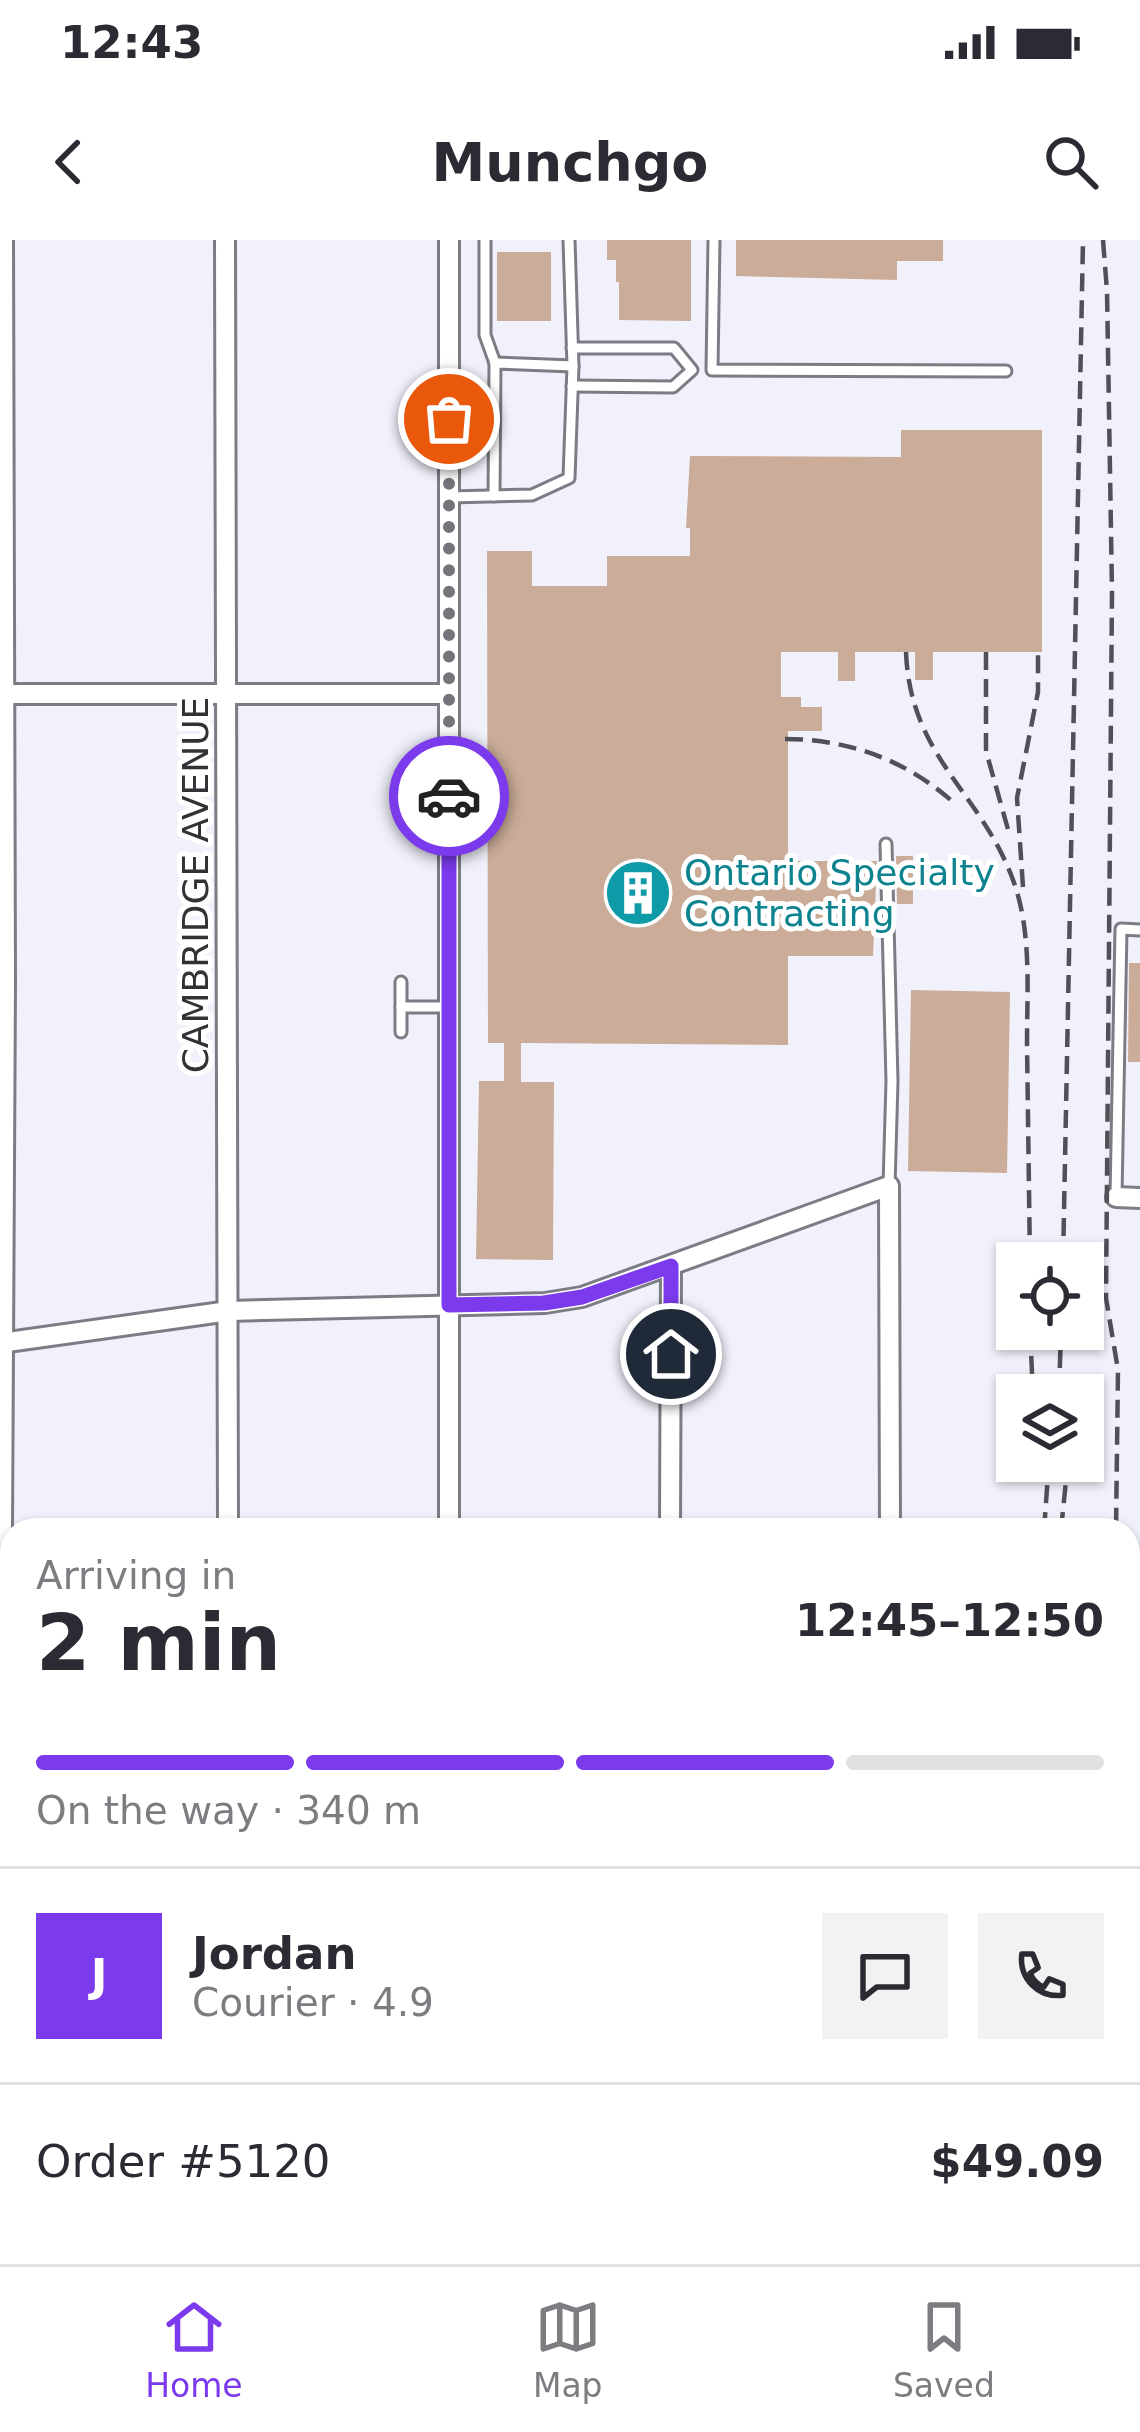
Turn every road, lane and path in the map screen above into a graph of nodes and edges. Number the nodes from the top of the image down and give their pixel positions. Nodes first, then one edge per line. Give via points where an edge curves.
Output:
1 (3, 240) edge
2 (225, 240) edge
3 (449, 240) edge
4 (485, 240) edge
5 (569, 240) edge
6 (714, 240) edge
7 (572, 348) junction
8 (494, 364) junction
9 (573, 366) junction
10 (692, 370) junction
11 (712, 370) junction
12 (1006, 371) dead end
13 (572, 386) junction
14 (449, 496) junction
15 (494, 496) junction
16 (2, 694) edge
17 (227, 694) junction
18 (449, 694) junction
19 (886, 844) dead end
20 (1140, 929) edge
21 (401, 982) dead end
22 (449, 1006) junction
23 (400, 1007) junction
24 (401, 1032) dead end
25 (889, 1186) junction
26 (1116, 1197) joint
27 (1140, 1198) edge
28 (671, 1266) junction
29 (449, 1305) junction
30 (229, 1311) junction
31 (2, 1343) edge
32 (1, 1518) edge
33 (228, 1518) edge
34 (449, 1518) edge
35 (670, 1518) edge
36 (890, 1518) edge

1 - 16 street
2 - 17 street, CAMBRIDGE AVENUE
3 - 14 street
4 - 8 lane via 485,335
5 - 7 lane
6 - 11 lane
7 - 9 lane
7 - 10 lane via 674,348
8 - 9 lane
8 - 15 lane
9 - 13 lane
10 - 11 lane
10 - 13 lane via 674,387
11 - 12 lane
13 - 15 lane via 569,478 532,495
14 - 15 lane
14 - 18 street
16 - 17 street
16 - 31 street
17 - 18 street
17 - 30 street, CAMBRIDGE AVENUE
18 - 22 street
19 - 25 lane
20 - 26 lane via 1121,929
21 - 23 lane
22 - 23 lane
22 - 29 street
23 - 24 lane
25 - 28 street
25 - 36 street
26 - 27 street
28 - 29 street via 582,1297
28 - 35 street
29 - 30 street
29 - 34 street
30 - 31 street
30 - 33 street, CAMBRIDGE AVENUE
31 - 32 street

